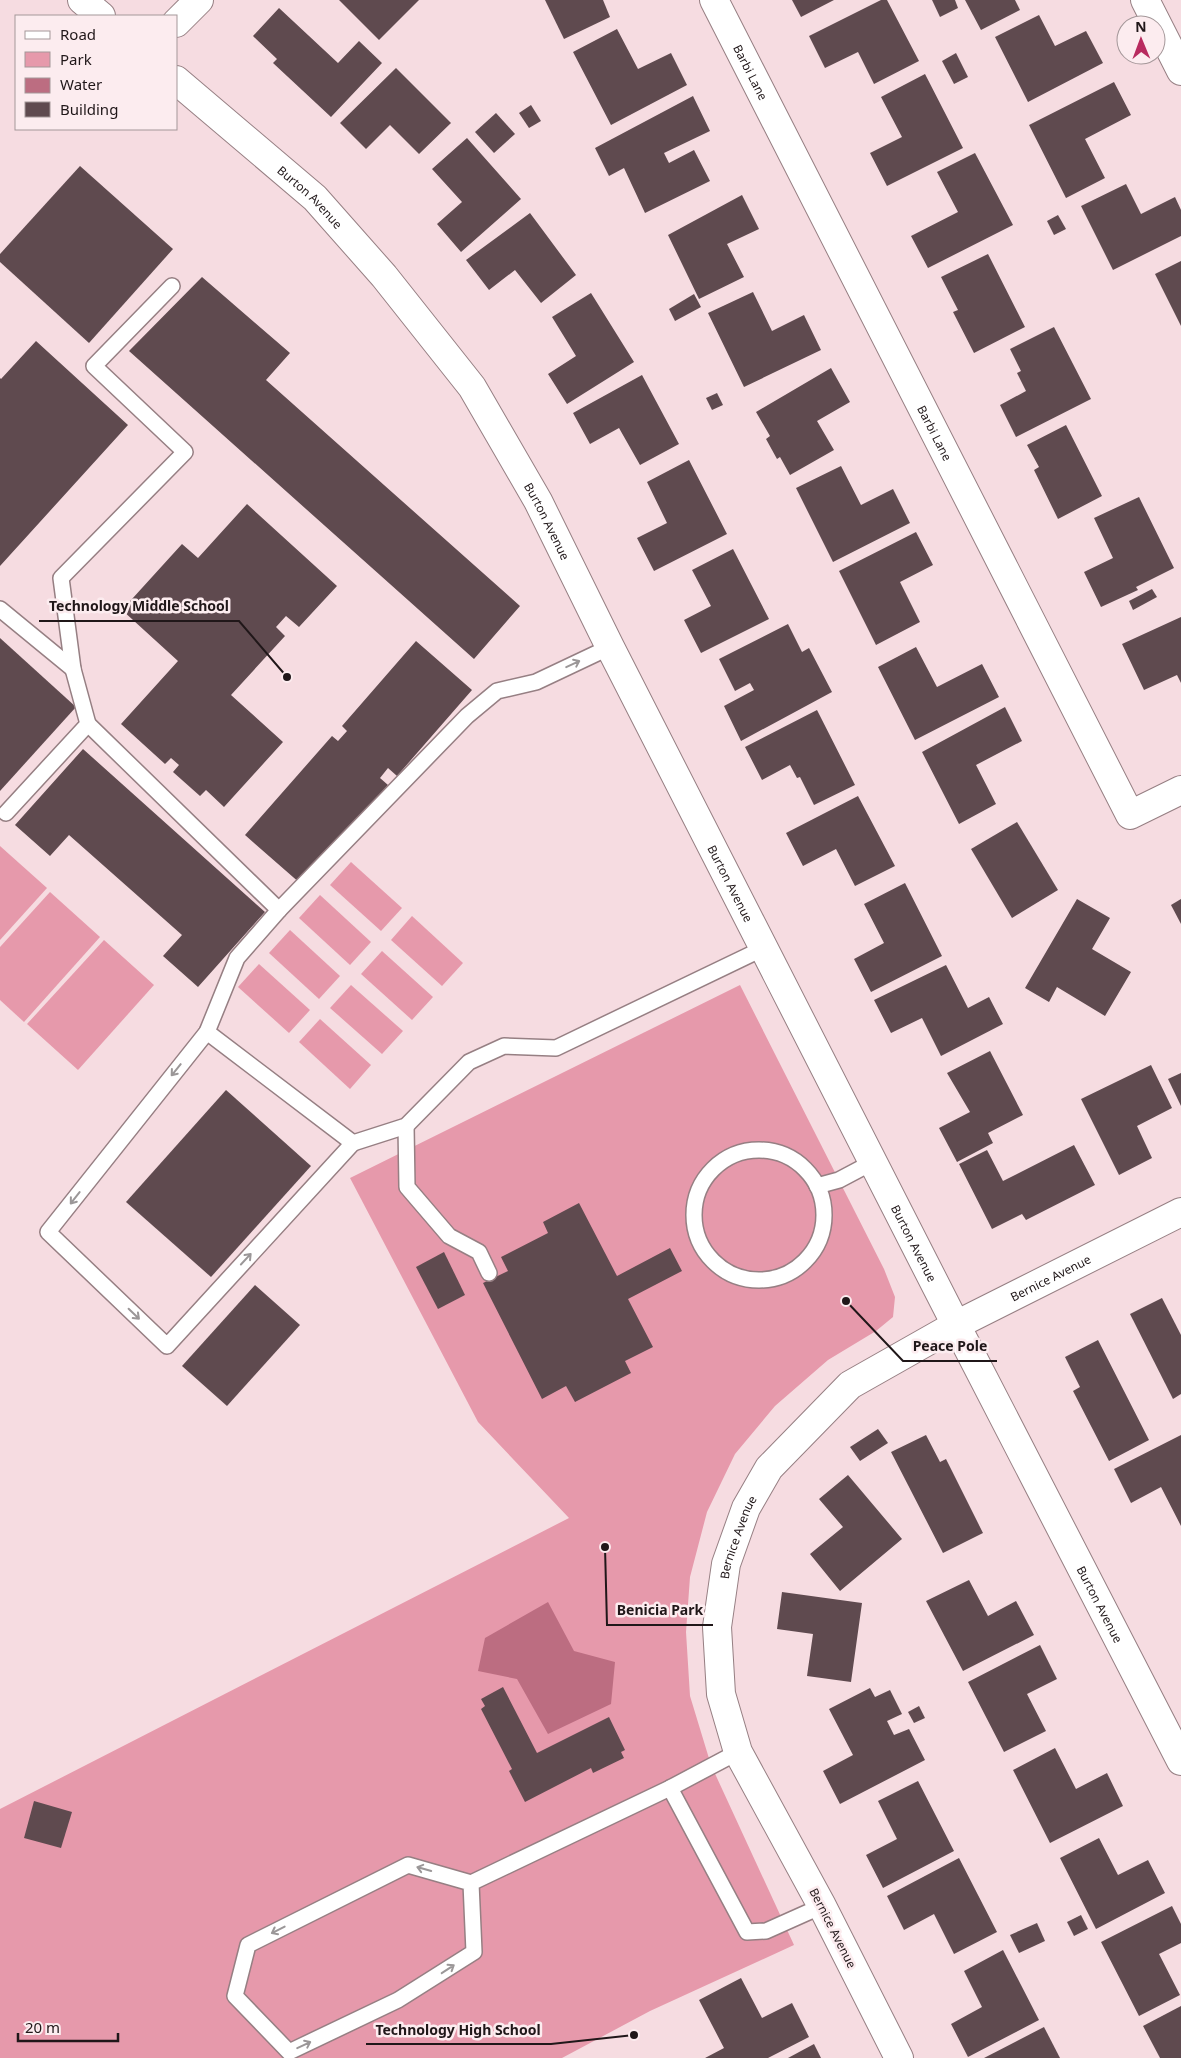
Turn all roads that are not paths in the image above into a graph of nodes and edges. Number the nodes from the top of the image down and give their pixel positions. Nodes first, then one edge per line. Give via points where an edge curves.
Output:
1 (82, 0) edge
2 (199, 0) edge
3 (714, 0) edge
4 (1145, 0) edge
5 (100, 15) edge
6 (178, 21) edge
7 (1181, 71) edge
8 (178, 82) edge
9 (172, 286) dead end
10 (0, 609) edge
11 (610, 647) junction
12 (74, 669) junction
13 (88, 724) junction
14 (1181, 790) edge
15 (6, 813) dead end
16 (279, 910) junction
17 (764, 948) junction
18 (207, 1032) junction
19 (406, 1126) junction
20 (353, 1143) junction
21 (874, 1162) junction
22 (817, 1186) junction
23 (1181, 1212) edge
24 (489, 1273) dead end
25 (956, 1324) junction
26 (738, 1752) junction
27 (1181, 1761) edge
28 (670, 1788) junction
29 (471, 1883) junction
30 (822, 1906) junction
31 (899, 2058) edge

1 - 5 street
2 - 6 street
3 - 14 street, Barbi Lane via 1130,816
4 - 7 street
8 - 11 street, Burton Avenue via 315,198 384,276 472,386 538,501
9 - 12 lane via 94,366 185,452 61,578
10 - 12 lane
16 -> 11 lane via 467,716 497,691 536,682
11 - 17 street, Burton Avenue
12 - 13 lane
13 - 15 lane
13 - 16 lane
16 - 18 lane via 237,958
17 - 19 lane via 556,1048 504,1046 469,1062
17 - 21 street, Burton Avenue
18 - 20 lane
18 -> 20 lane via 48,1232 167,1346
19 - 20 lane
19 - 24 lane via 408,1187 449,1236 479,1252
21 - 22 lane via 839,1180
21 - 25 street, Burton Avenue
22 - 22 lane via 824,1207 822,1230 814,1250 800,1267 780,1277 758,1281 736,1277 717,1266 703,1250 695,1231 693,1210 696,1196 710,1172 727,1158 746,1151 774,1152 805,1169
23 - 25 street, Bernice Avenue
25 - 26 street, Bernice Avenue via 850,1385 769,1468 746,1508 726,1564 717,1627 721,1694
25 - 27 street, Burton Avenue
26 - 28 lane
26 - 30 street, Bernice Avenue
28 - 29 lane
28 - 30 lane via 747,1932 766,1931
29 -> 29 lane via 408,1865 248,1945 236,1996 289,2052 398,2000 474,1952
30 - 31 street, Bernice Avenue

